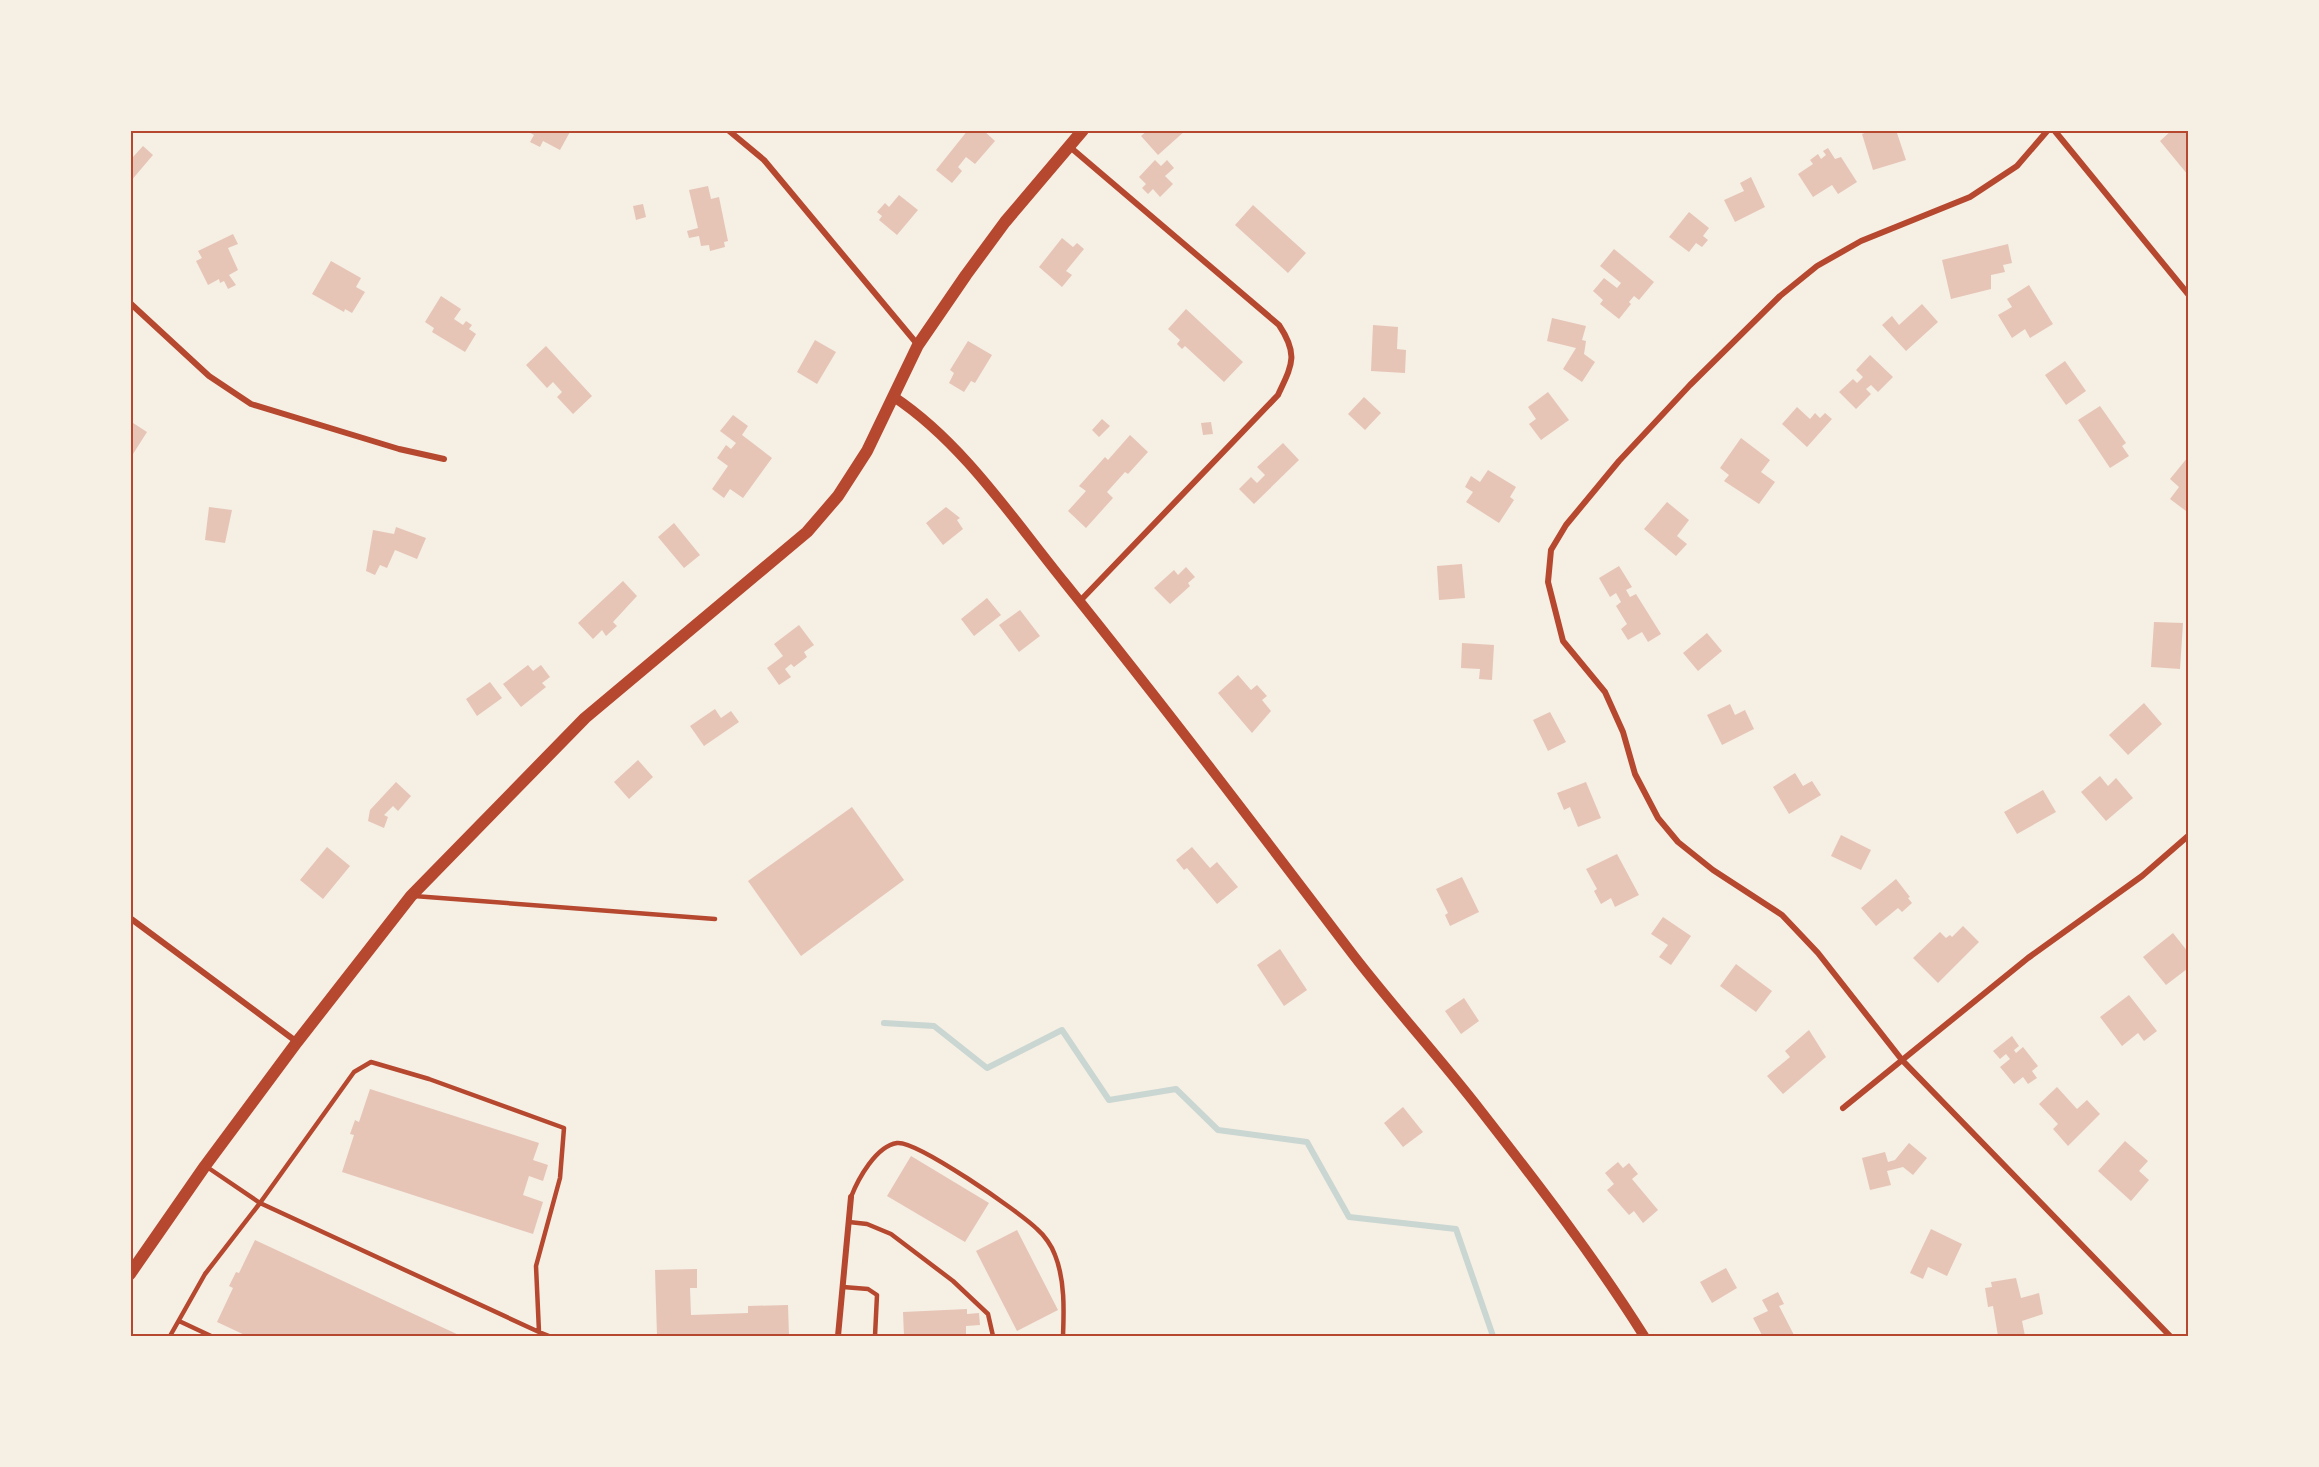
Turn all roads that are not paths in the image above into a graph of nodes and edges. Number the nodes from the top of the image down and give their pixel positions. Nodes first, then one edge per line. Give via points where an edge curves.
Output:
1 (728, 130) edge
2 (1083, 130) edge
3 (2048, 130) edge
4 (2054, 130) edge
5 (1070, 147) junction
6 (2188, 294) edge
7 (130, 303) edge
8 (918, 345) junction
9 (894, 397) junction
10 (444, 459) dead end
11 (1080, 602) junction
12 (2188, 836) edge
13 (411, 896) junction
14 (130, 918) edge
15 (715, 919) dead end
16 (297, 1042) junction
17 (1902, 1060) junction
18 (1843, 1108) dead end
19 (205, 1166) junction
20 (851, 1197) joint
21 (260, 1203) junction
22 (849, 1222) junction
23 (130, 1274) edge
24 (843, 1287) junction
25 (179, 1320) junction
26 (538, 1332) junction
27 (170, 1336) edge
28 (211, 1336) edge
29 (549, 1336) edge
30 (838, 1336) edge
31 (875, 1336) edge
32 (993, 1336) edge
33 (1063, 1336) edge
34 (1644, 1336) edge
35 (2170, 1336) edge

1 - 8 street via 764,160
2 - 5 main road
3 - 17 street via 2017,166 1970,197 1861,241 1817,266 1780,296 1718,355 1619,461 1566,525 1551,550 1548,582 1563,641 1605,693 1623,732 1635,774 1658,818 1678,842 1713,870 1782,915 1818,953
4 - 6 street
5 - 8 main road via 1005,222
5 - 11 street via 1279,325 1289,340 1293,364 1278,395
7 - 10 street via 209,376 251,404
8 - 9 main road
9 - 11 street via 925,418 987,486
9 - 13 main road via 838,496 807,532 585,718
11 - 34 street via 1357,960 1480,1110
12 - 17 street via 2142,876 2028,958
13 - 15 lane
13 - 16 main road
14 - 16 street
16 - 19 main road
17 - 18 street
17 - 35 street
19 - 21 lane
19 - 23 main road
20 - 22 street
20 - 33 lane via 876,1156 901,1143 920,1150 996,1197 1037,1228 1055,1254 1061,1279
21 - 25 lane via 205,1274
21 - 26 lane
21 - 26 lane via 354,1072 371,1062 564,1128 560,1178 536,1266
22 - 24 street
22 - 32 lane via 867,1224 891,1234 953,1281 988,1314
24 - 30 street
24 - 31 lane via 868,1289 877,1295
25 - 27 lane
25 - 28 lane
26 - 29 lane

